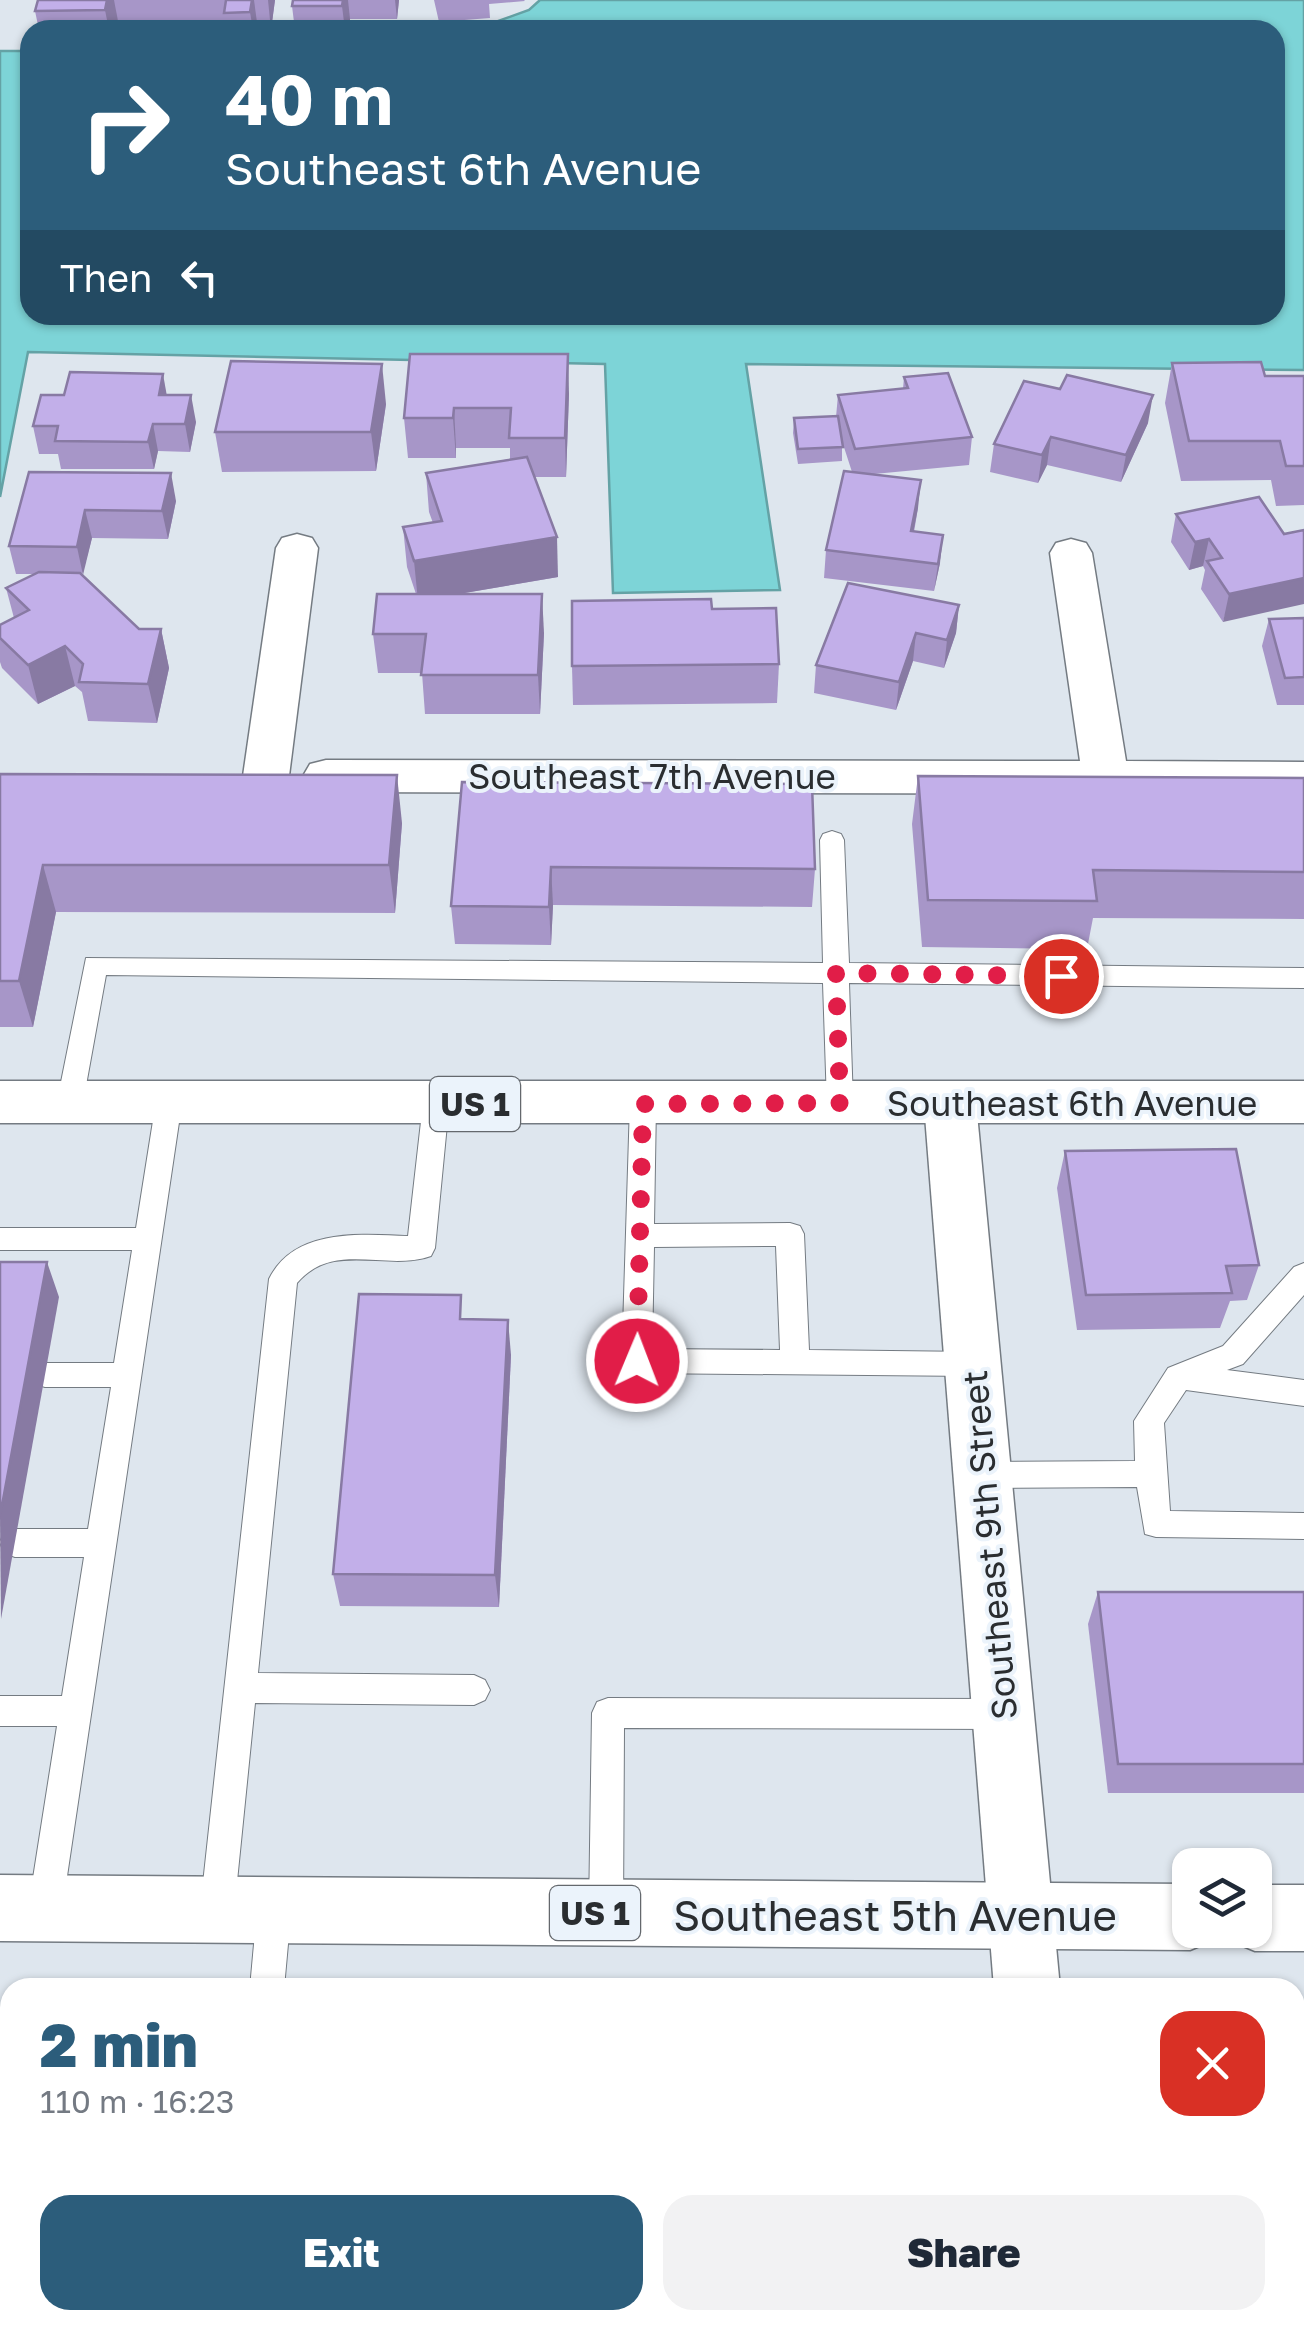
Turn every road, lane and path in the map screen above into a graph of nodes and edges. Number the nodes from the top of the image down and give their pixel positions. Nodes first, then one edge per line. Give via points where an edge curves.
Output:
1 (297, 548) dead end
2 (1071, 553) dead end
3 (1105, 777) junction
4 (1304, 778) edge
5 (832, 840) dead end
6 (836, 973) junction
7 (1304, 978) edge
8 (0, 1102) edge
9 (70, 1102) junction
10 (170, 1102) junction
11 (1304, 1102) edge
12 (840, 1103) junction
13 (950, 1103) junction
14 (436, 1104) junction
15 (643, 1104) junction
16 (640, 1236) junction
17 (0, 1239) edge
18 (148, 1239) junction
19 (1304, 1275) edge
20 (795, 1362) junction
21 (973, 1364) junction
22 (45, 1374) dead end
23 (127, 1375) junction
24 (1178, 1377) junction
25 (1304, 1393) edge
26 (1150, 1474) junction
27 (983, 1475) junction
28 (1304, 1526) edge
29 (15, 1543) dead end
30 (101, 1543) junction
31 (238, 1688) junction
32 (474, 1690) dead end
33 (0, 1711) edge
34 (75, 1711) junction
35 (1004, 1714) junction
36 (23, 1909) edge
37 (245, 1910) junction
38 (606, 1912) junction
39 (1021, 1916) junction
40 (1172, 1918) edge
41 (1272, 1918) edge
42 (1304, 1918) edge
43 (263, 1978) edge
44 (1025, 1978) edge

1 - 3 street, Southeast 7th Avenue via 247,776
2 - 3 street
3 - 4 street, Southeast 7th Avenue
5 - 6 lane
6 - 7 lane
6 - 9 lane via 95,965
6 - 12 lane
8 - 9 main road, Southeast 6th Avenue / US 1
9 - 10 main road, Southeast 6th Avenue / US 1
10 - 14 main road, Southeast 6th Avenue / US 1
10 - 18 lane
11 - 13 main road, Southeast 6th Avenue / US 1
12 - 13 main road, Southeast 6th Avenue / US 1
12 - 15 main road, Southeast 6th Avenue / US 1
13 - 21 street, Southeast 9th Street
14 - 15 main road, Southeast 6th Avenue / US 1
14 - 31 lane via 421,1248 321,1250 291,1266 283,1280
15 - 16 lane
16 - 20 lane via 790,1234
16 - 20 lane via 637,1361
17 - 18 lane
18 - 23 lane
19 - 24 lane via 1233,1355
20 - 21 lane
21 - 27 street, Southeast 9th Street
22 - 23 lane
23 - 30 lane
24 - 25 lane
24 - 26 lane via 1149,1422
26 - 27 lane
26 - 28 lane via 1156,1524
27 - 35 street, Southeast 9th Street
29 - 30 lane
30 - 34 lane
31 - 32 lane
31 - 37 lane
33 - 34 lane
34 - 36 lane
35 - 38 lane via 608,1712
35 - 39 street, Southeast 9th Street
36 - 37 main road, Southeast 5th Avenue / US 1
37 - 38 main road, Southeast 5th Avenue / US 1
37 - 43 lane
38 - 39 main road, Southeast 5th Avenue / US 1
39 - 40 main road, Southeast 5th Avenue / US 1
39 - 44 street, Southeast 9th Street
41 - 42 main road

